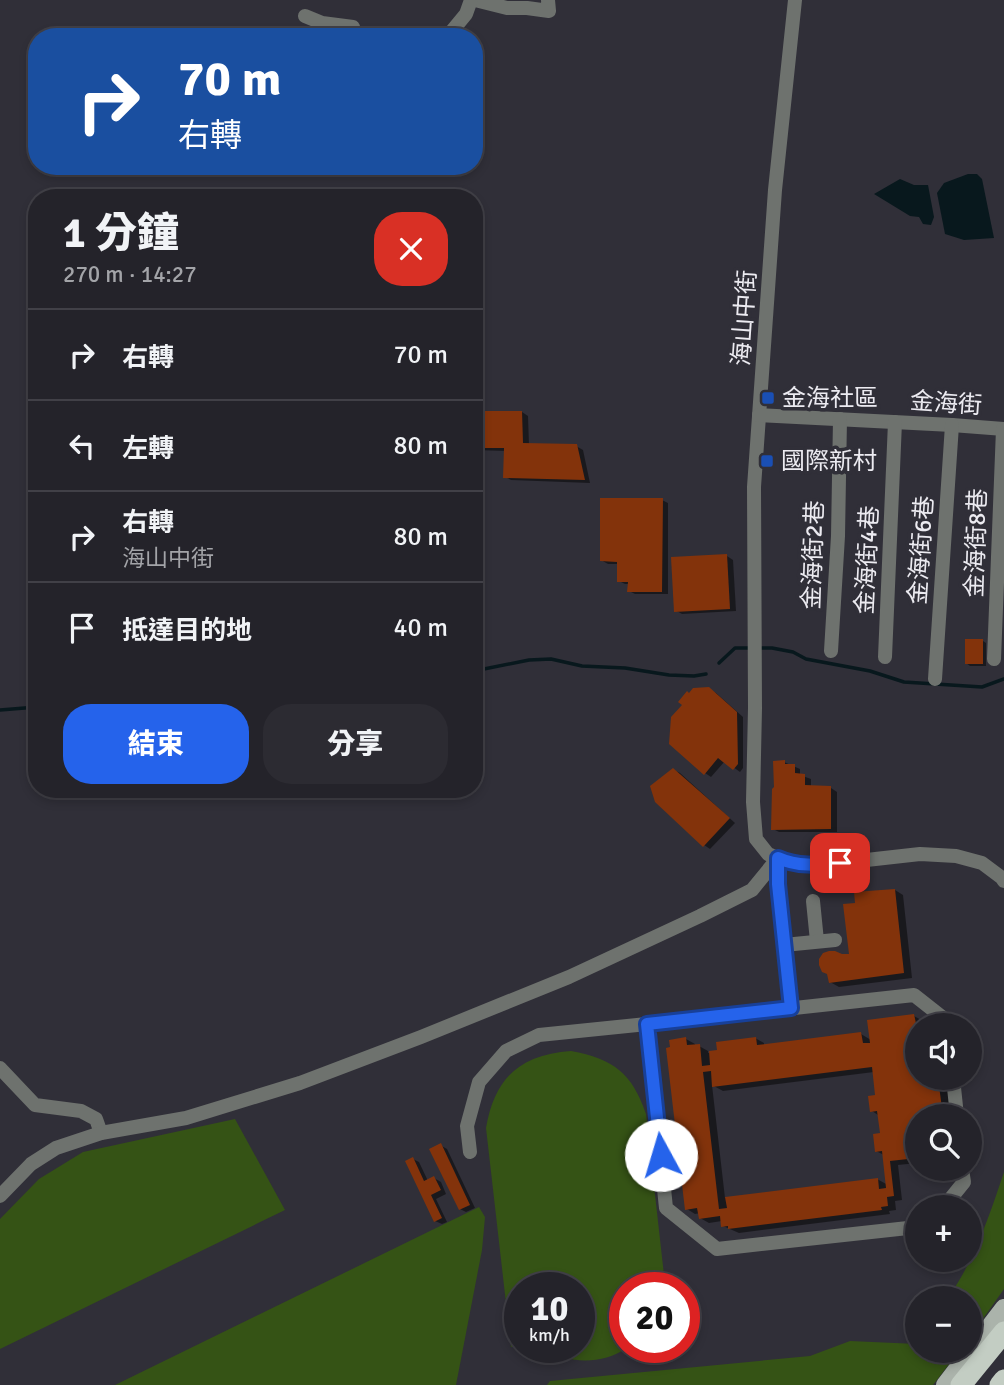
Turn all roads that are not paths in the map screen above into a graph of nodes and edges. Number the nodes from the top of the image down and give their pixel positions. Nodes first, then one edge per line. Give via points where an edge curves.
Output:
1 (473, 0) edge
2 (548, 0) edge
3 (794, 0) edge
4 (305, 16) dead end
5 (353, 28) edge
6 (454, 28) edge
7 (760, 415) junction
8 (840, 419) junction
9 (895, 422) junction
10 (951, 425) junction
11 (1004, 429) edge
12 (831, 651) dead end
13 (885, 657) dead end
14 (994, 659) dead end
15 (935, 679) dead end
16 (778, 858) junction
17 (1004, 881) edge
18 (813, 901) dead end
19 (835, 940) dead end
20 (817, 942) junction
21 (784, 945) junction
22 (791, 1008) junction
23 (937, 1013) edge
24 (647, 1024) junction
25 (0, 1068) edge
26 (101, 1133) junction
27 (470, 1152) dead end
28 (964, 1181) edge
29 (954, 1195) edge
30 (0, 1196) edge
31 (905, 1228) edge
32 (1004, 1308) edge
33 (1004, 1332) edge
34 (1004, 1352) edge
35 (1004, 1380) edge
36 (945, 1385) edge
37 (961, 1385) edge
38 (979, 1385) edge
39 (1000, 1385) edge

1 - 2 street via 549,11
1 - 6 street
3 - 7 street, 海山中街
4 - 5 street
7 - 8 street, 金海街
7 - 16 street, 海山中街 via 754,487 753,802 756,839 768,854
8 - 9 street, 金海街
8 - 12 street, 金海街2巷
9 - 10 street, 金海街
9 - 13 street, 金海街4巷
10 - 11 street, 金海街
10 - 15 street, 金海街6巷
11 - 14 street, 金海街8巷
16 - 17 street via 813,866 920,854 956,856 982,863
16 - 21 street
16 - 26 street via 752,890 569,977 300,1083 186,1118
18 - 20 street
19 - 20 street
20 - 21 street
21 - 22 street
22 - 23 street via 914,995
22 - 24 street
24 - 27 street via 540,1035 506,1051 479,1083 467,1126
24 - 31 street via 666,1208 718,1249
25 - 26 street via 35,1105 82,1111 96,1119
26 - 30 street via 56,1147 31,1164
28 - 29 street
32 - 36 main road
33 - 37 highway
34 - 38 highway
35 - 39 highway

